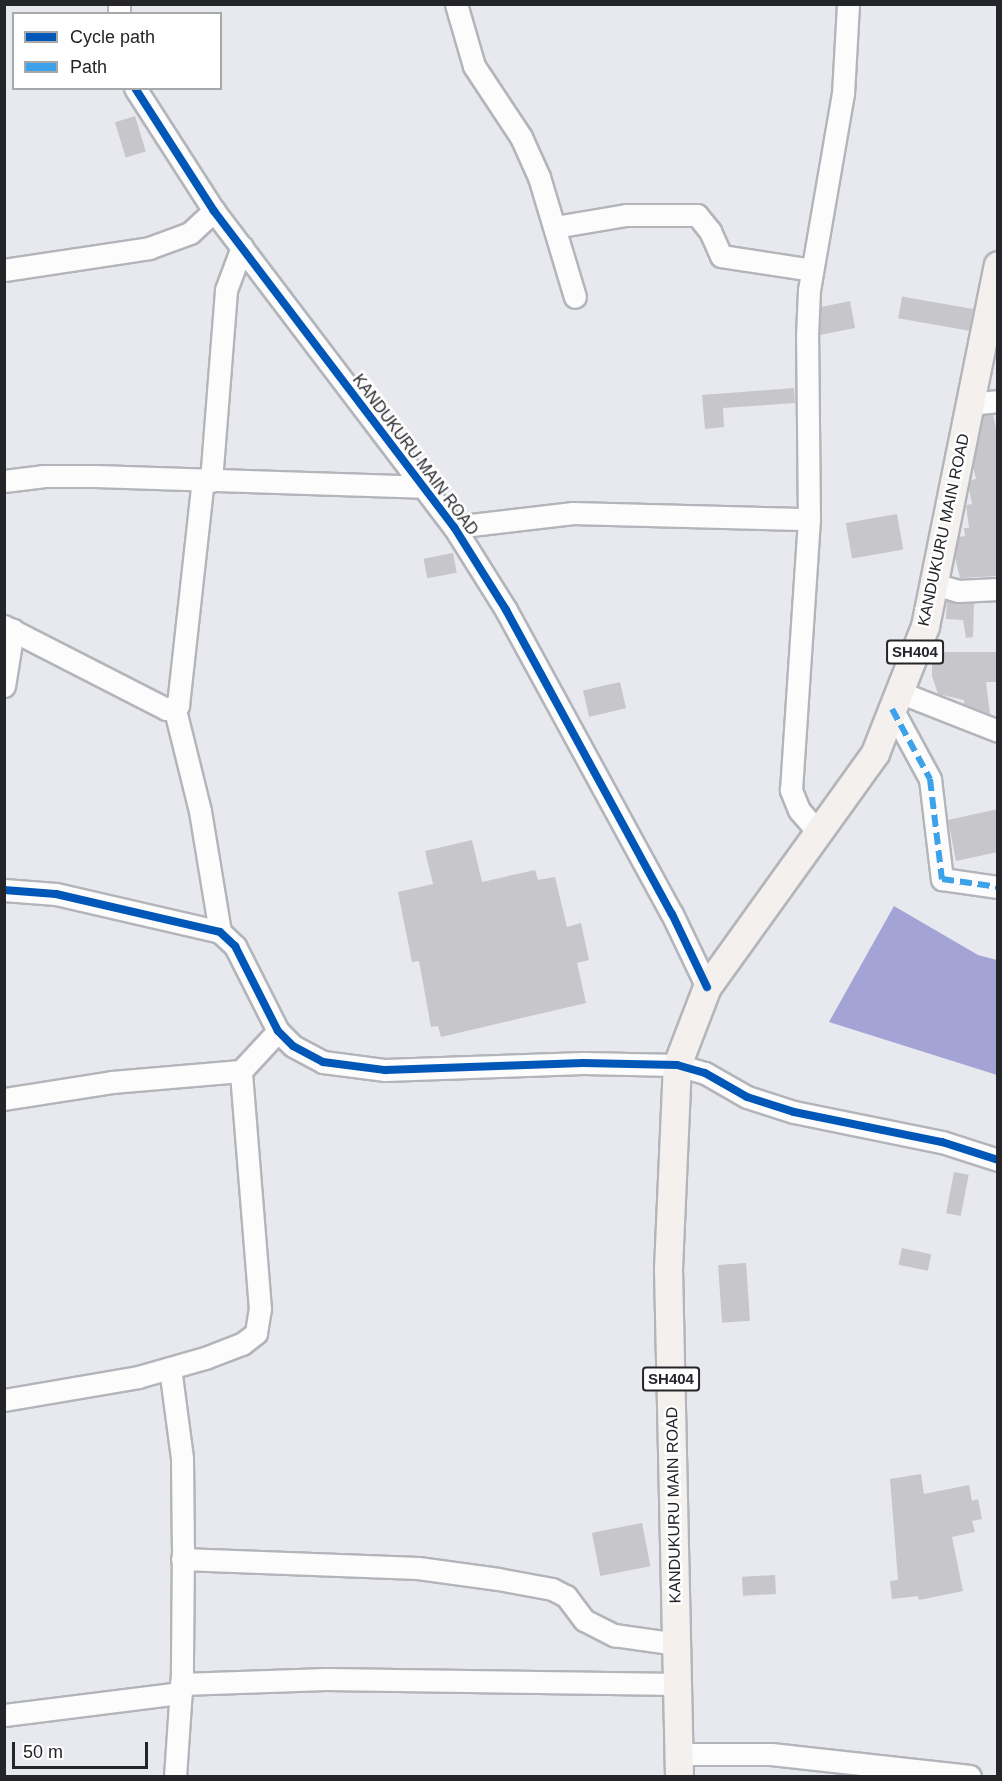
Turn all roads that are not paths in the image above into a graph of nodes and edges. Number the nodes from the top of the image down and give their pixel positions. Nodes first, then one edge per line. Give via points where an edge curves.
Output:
1 (456, 4) edge
2 (848, 4) edge
3 (136, 90) edge
4 (214, 211) junction
5 (555, 227) junction
6 (242, 247) junction
7 (998, 265) edge
8 (4, 270) edge
9 (812, 270) junction
10 (575, 297) dead end
11 (998, 401) edge
12 (970, 404) junction
13 (207, 480) junction
14 (4, 481) edge
15 (422, 487) junction
16 (809, 519) junction
17 (454, 527) junction
18 (933, 584) junction
19 (998, 589) edge
20 (9, 628) edge
21 (4, 686) edge
22 (896, 700) junction
23 (174, 706) junction
24 (998, 731) edge
25 (819, 833) junction
26 (998, 887) edge
27 (4, 890) edge
28 (220, 932) junction
29 (707, 987) junction
30 (278, 1031) junction
31 (677, 1065) junction
32 (241, 1071) junction
33 (4, 1099) edge
34 (998, 1160) edge
35 (170, 1368) junction
36 (4, 1400) edge
37 (182, 1559) junction
38 (677, 1644) junction
39 (679, 1684) junction
40 (181, 1689) junction
41 (4, 1715) edge
42 (679, 1765) edge
43 (175, 1776) edge
44 (970, 1776) edge

1 - 5 street via 474,66 521,137
2 - 9 street via 843,94
3 - 4 street, KANDUKURU MAIN ROAD
4 - 6 street, KANDUKURU MAIN ROAD
4 - 8 street via 190,233 149,248
5 - 9 street via 626,215 697,215 707,225 721,256
5 - 10 street
6 - 13 street via 226,290
6 - 15 street, KANDUKURU MAIN ROAD
7 - 12 main road, KANDUKURU MAIN ROAD / SH404
9 - 16 street via 807,336
11 - 12 street
12 - 18 main road, KANDUKURU MAIN ROAD / SH404
13 - 14 street via 43,476
13 - 15 street
13 - 23 street via 178,705
15 - 17 street, KANDUKURU MAIN ROAD
16 - 17 street via 573,513
16 - 25 street via 791,790 799,810
17 - 29 street, KANDUKURU MAIN ROAD via 506,610 672,914
18 - 19 street via 958,591
18 - 22 main road, KANDUKURU MAIN ROAD / SH404 via 925,626
20 - 21 street
20 - 23 street via 166,709
22 - 24 street
22 - 25 main road, KANDUKURU MAIN ROAD / SH404 via 875,753
22 - 26 street via 930,779 942,879
23 - 28 street via 200,811
25 - 29 main road, KANDUKURU MAIN ROAD / SH404
27 - 28 street via 56,894
28 - 30 street via 235,946
29 - 31 main road, KANDUKURU MAIN ROAD / SH404
30 - 31 street via 293,1046 323,1062 385,1070 583,1063
30 - 32 street
31 - 34 street via 705,1073 747,1097 794,1112 942,1142
31 - 38 main road, KANDUKURU MAIN ROAD / SH404 via 669,1269
32 - 33 street via 112,1082
32 - 35 street via 260,1320 256,1333 242,1344
35 - 36 street
35 - 37 street via 182,1458
37 - 38 street via 417,1568 498,1579 552,1589 566,1596 584,1620 614,1635
37 - 40 street
38 - 39 main road, KANDUKURU MAIN ROAD / SH404
39 - 40 street via 326,1679
39 - 42 main road, KANDUKURU MAIN ROAD / SH404
40 - 41 street
40 - 43 street
42 - 44 street via 771,1754

